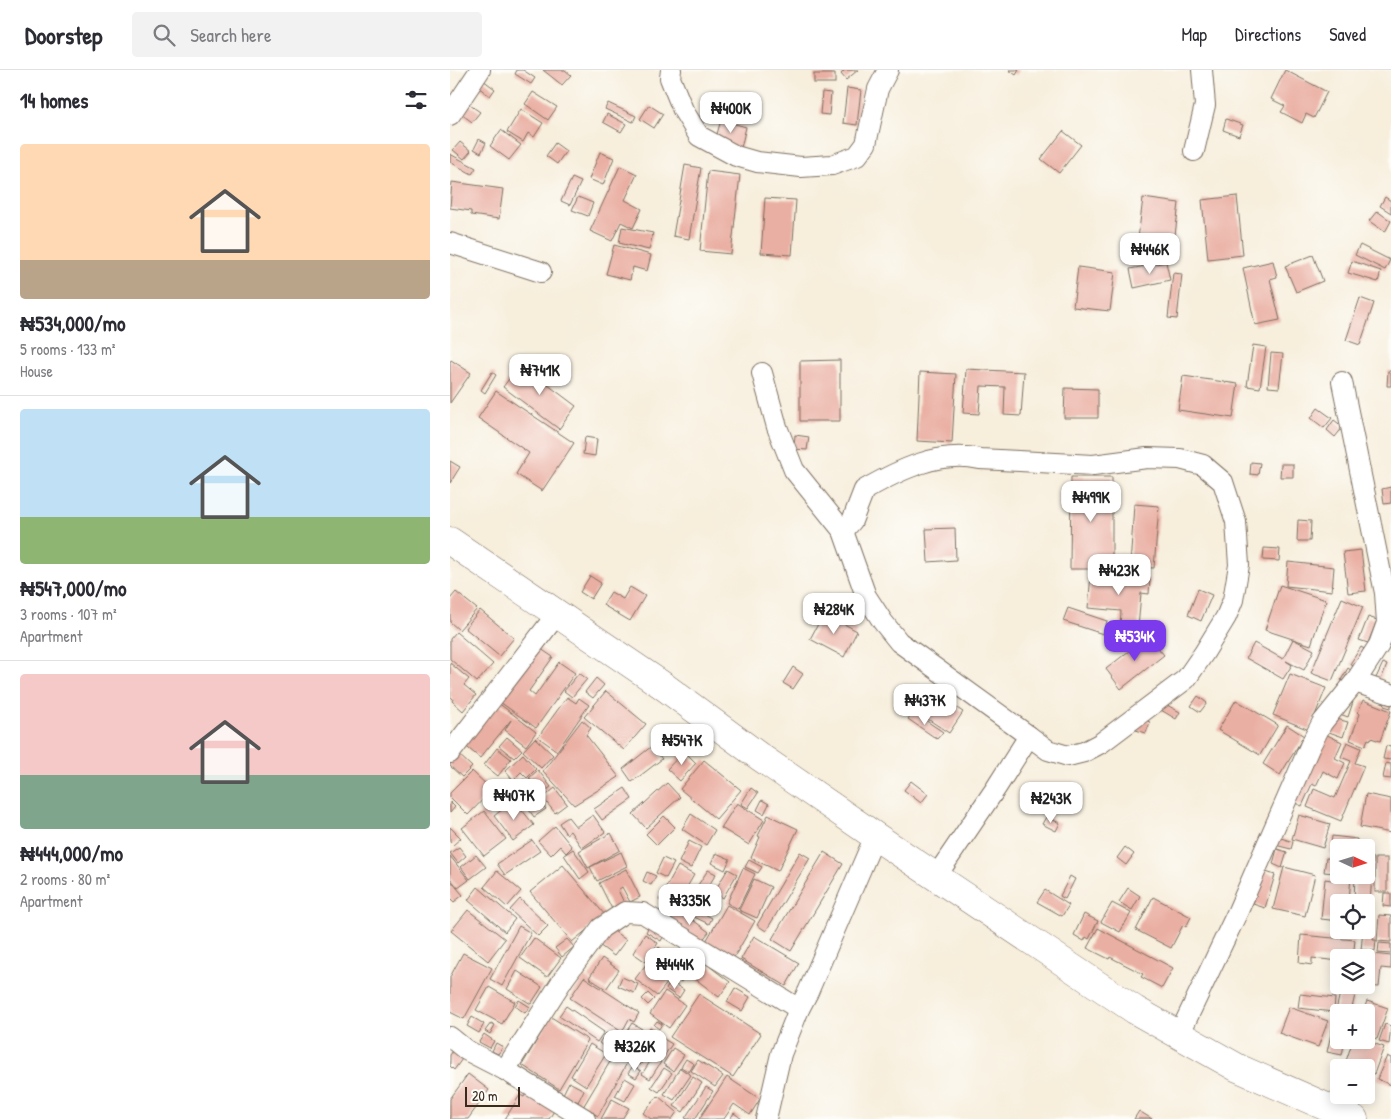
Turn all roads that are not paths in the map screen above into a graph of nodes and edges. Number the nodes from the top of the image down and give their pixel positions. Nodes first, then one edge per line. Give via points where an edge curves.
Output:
1 (480, 70) edge
2 (671, 70) edge
3 (888, 70) edge
4 (1202, 70) edge
5 (450, 115) edge
6 (1194, 151) dead end
7 (450, 243) edge
8 (541, 272) dead end
9 (762, 373) dead end
10 (1342, 382) dead end
11 (844, 531) junction
12 (450, 541) edge
13 (557, 614) junction
14 (1354, 682) junction
15 (1391, 694) edge
16 (1029, 736) junction
17 (450, 753) edge
18 (874, 836) junction
19 (935, 878) junction
20 (799, 1009) junction
21 (1179, 1035) junction
22 (450, 1037) edge
23 (505, 1070) junction
24 (585, 1119) edge
25 (766, 1119) edge
26 (1354, 1119) edge

1 - 5 street
2 - 3 street via 670,78 699,136 736,156 800,168 832,166 856,156 866,144 878,89
4 - 6 street via 1205,105
7 - 8 street
9 - 11 street via 777,427 794,470
10 - 14 street via 1385,593 1387,623 1380,645
11 - 16 street via 866,596 900,642
11 - 16 street via 852,521 864,490 909,467 951,457 1093,465 1147,458 1180,459 1203,465 1223,482 1236,522 1240,565 1226,617 1186,679 1101,743 1084,752 1068,756 1061,754 1048,750
12 - 13 street
13 - 17 street
13 - 18 street
14 - 15 street
14 - 21 street via 1322,723 1310,746 1238,912
16 - 19 street
18 - 19 street
18 - 20 street
19 - 21 street
20 - 23 street via 644,913 626,912 601,928 564,978
20 - 25 street via 781,1054
21 - 26 street via 1238,1068
22 - 23 street via 466,1050
23 - 24 street

